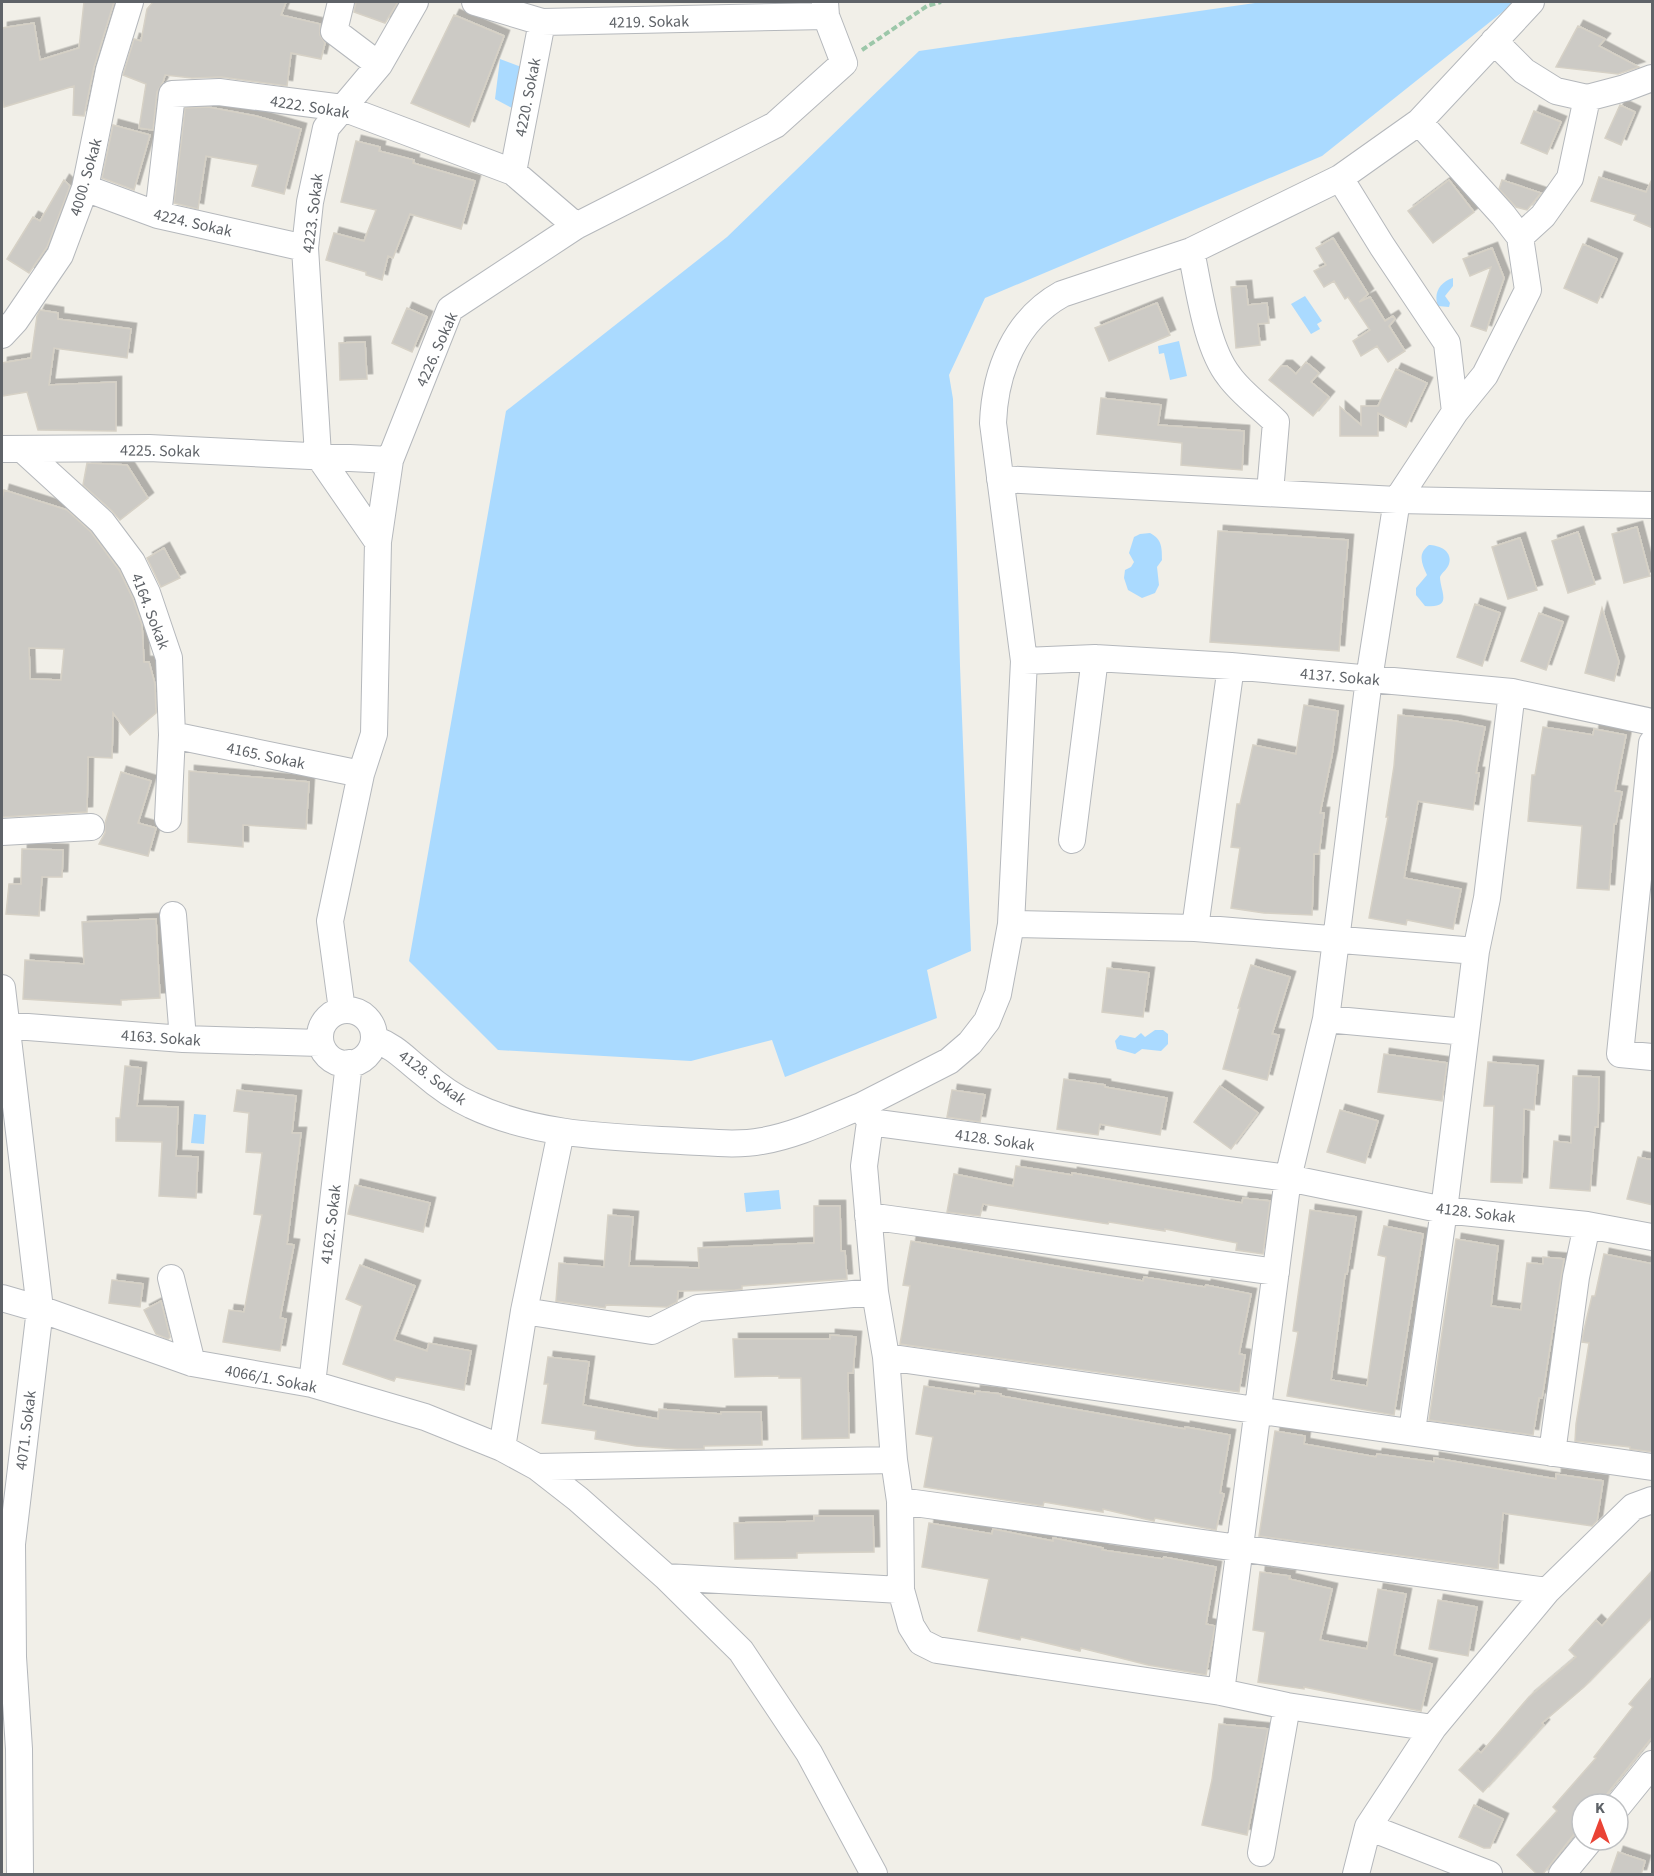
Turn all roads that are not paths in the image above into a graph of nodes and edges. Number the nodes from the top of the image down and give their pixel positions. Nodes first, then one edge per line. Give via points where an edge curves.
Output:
1 (130, 2) edge
2 (341, 2) edge
3 (415, 2) edge
4 (475, 2) edge
5 (1531, 2) edge
6 (826, 9) edge
7 (542, 22) junction
8 (1494, 41) junction
9 (379, 65) junction
10 (1653, 78) edge
11 (1587, 98) junction
12 (343, 108) junction
13 (1419, 122) junction
14 (513, 172) junction
15 (1340, 178) junction
16 (85, 188) junction
17 (158, 215) junction
18 (576, 226) junction
19 (1520, 237) junction
20 (305, 248) junction
21 (1191, 251) junction
22 (2, 335) edge
23 (1455, 412) junction
24 (12, 449) edge
25 (318, 455) junction
26 (390, 460) junction
27 (1000, 479) junction
28 (1270, 492) junction
29 (1397, 500) junction
30 (1653, 505) edge
31 (378, 542) junction
32 (1095, 658) junction
33 (1024, 661) junction
34 (1231, 666) junction
35 (1369, 679) junction
36 (1512, 692) junction
37 (1653, 722) edge
38 (172, 735) junction
39 (1653, 743) edge
40 (361, 774) junction
41 (168, 819) dead end
42 (91, 827) dead end
43 (2, 832) edge
44 (1072, 840) dead end
45 (173, 915) dead end
46 (1011, 924) junction
47 (1195, 928) junction
48 (1336, 939) junction
49 (1476, 951) junction
50 (2, 988) edge
51 (342, 1010) junction
52 (1326, 1019) junction
53 (4, 1025) edge
54 (1466, 1032) junction
55 (183, 1039) junction
56 (374, 1039) junction
57 (320, 1043) junction
58 (1653, 1057) edge
59 (349, 1064) junction
60 (866, 1114) junction
61 (561, 1132) junction
62 (1288, 1178) junction
63 (1444, 1210) junction
64 (868, 1216) junction
65 (1587, 1225) junction
66 (1653, 1237) edge
67 (1276, 1272) junction
68 (171, 1278) dead end
69 (875, 1292) junction
70 (2, 1298) edge
71 (40, 1309) junction
72 (524, 1311) junction
73 (886, 1357) junction
74 (192, 1363) junction
75 (312, 1384) junction
76 (1258, 1410) junction
77 (1412, 1431) junction
78 (502, 1448) junction
79 (1552, 1453) junction
80 (894, 1460) junction
81 (537, 1467) junction
82 (1653, 1467) edge
83 (1653, 1500) edge
84 (900, 1501) junction
85 (1240, 1547) junction
86 (666, 1577) junction
87 (901, 1590) junction
88 (1547, 1591) junction
89 (7, 1656) edge
90 (1221, 1692) junction
91 (1287, 1706) junction
92 (1433, 1728) junction
93 (1653, 1764) edge
94 (1630, 1792) edge
95 (1368, 1827) junction
96 (1580, 1852) edge
97 (1262, 1853) dead end
98 (20, 1875) edge
99 (874, 1875) edge
100 (1356, 1875) edge
101 (1489, 1875) edge
102 (1562, 1875) edge

1 - 16 street, 4000. Sokak via 109,70
2 - 9 street via 334,31
3 - 9 street, 4223. Sokak
4 - 7 street, 4219. Sokak
5 - 8 street
6 - 7 street, 4219. Sokak
6 - 18 street, 4226. Sokak via 844,63 775,125
7 - 14 street, 4220. Sokak
8 - 11 street via 1524,71 1556,91
8 - 13 street
9 - 12 street, 4223. Sokak
10 - 11 street
11 - 19 street via 1570,178 1544,216
12 - 14 street, 4222. Sokak
12 - 17 street, 4222. Sokak via 219,92 172,94
12 - 20 street, 4223. Sokak via 326,128 310,202
13 - 15 street
13 - 19 street
14 - 18 street, 4222. Sokak
15 - 21 street
15 - 23 street via 1447,343
16 - 17 street, 4224. Sokak
16 - 22 street, 4000. Sokak via 60,255
17 - 20 street, 4224. Sokak
18 - 26 street, 4226. Sokak via 450,309
19 - 23 street via 1528,290 1485,375
20 - 25 street, 4223. Sokak
21 - 27 street via 1062,294 1032,315 1019,332 999,377 994,400
21 - 28 street via 1220,362 1230,378 1276,422
23 - 29 street
24 - 25 street, 4225. Sokak via 149,448
24 - 38 street, 4164. Sokak via 102,522 132,562 169,658
25 - 26 street, 4225. Sokak
25 - 31 street
26 - 31 street, 4226. Sokak
27 - 28 street
27 - 33 street
28 - 29 street
29 - 30 street
29 - 35 street
31 - 40 street, 4226. Sokak via 374,734
32 - 33 street, 4137. Sokak
32 - 34 street, 4137. Sokak
32 - 44 street
33 - 46 street
34 - 35 street, 4137. Sokak
34 - 47 street
35 - 36 street, 4137. Sokak
35 - 48 street
36 - 37 street, 4137. Sokak
36 - 49 street via 1487,898
38 - 40 street, 4165. Sokak
38 - 41 street, 4164. Sokak
39 - 58 street via 1620,1054
40 - 51 street via 330,921
42 - 43 street
45 - 55 street
46 - 47 street
46 - 60 street via 998,994 987,1021 949,1061
47 - 48 street
48 - 49 street
48 - 52 street
49 - 54 street
50 - 53 street, 4071. Sokak
51 - 56 street via 365,1017
51 - 57 street via 322,1025
52 - 54 street
52 - 62 street
53 - 55 street, 4163. Sokak
53 - 71 street, 4071. Sokak
54 - 63 street
55 - 57 street, 4163. Sokak
56 - 59 street via 365,1056
56 - 61 street, 4128. Sokak via 399,1051 437,1084 469,1104 508,1120
57 - 59 street via 331,1059
59 - 75 street, 4162. Sokak
60 - 61 street, 4128. Sokak via 760,1142 656,1140
60 - 62 street, 4128. Sokak
60 - 64 street via 864,1166
61 - 72 street
62 - 63 street, 4128. Sokak
62 - 67 street
63 - 65 street, 4128. Sokak
63 - 77 street
64 - 67 street
64 - 69 street
65 - 66 street, 4128. Sokak
65 - 79 street
67 - 76 street
68 - 74 street
69 - 72 street via 699,1308 652,1331
69 - 73 street
70 - 71 street, 4066/1. Sokak
71 - 74 street, 4066/1. Sokak
71 - 89 street, 4071. Sokak via 12,1544
72 - 78 street
73 - 76 street
73 - 80 street
74 - 75 street, 4066/1. Sokak
75 - 78 street, 4066/1. Sokak via 425,1417
76 - 77 street
76 - 85 street
77 - 79 street
78 - 81 street, 4066/1. Sokak
79 - 82 street
80 - 81 street
80 - 84 street
81 - 86 street, 4066/1. Sokak
83 - 88 street via 1633,1508
84 - 85 street
84 - 87 street
85 - 88 street
85 - 90 street
86 - 87 street
86 - 99 street, 4066/1. Sokak via 741,1651 809,1753
87 - 90 street via 910,1626 921,1642 937,1650
88 - 92 street
89 - 98 street, 4071. Sokak via 19,1749
90 - 91 street
91 - 92 street
91 - 97 street
92 - 95 street
93 - 94 street
95 - 100 street
95 - 101 street
96 - 102 street

